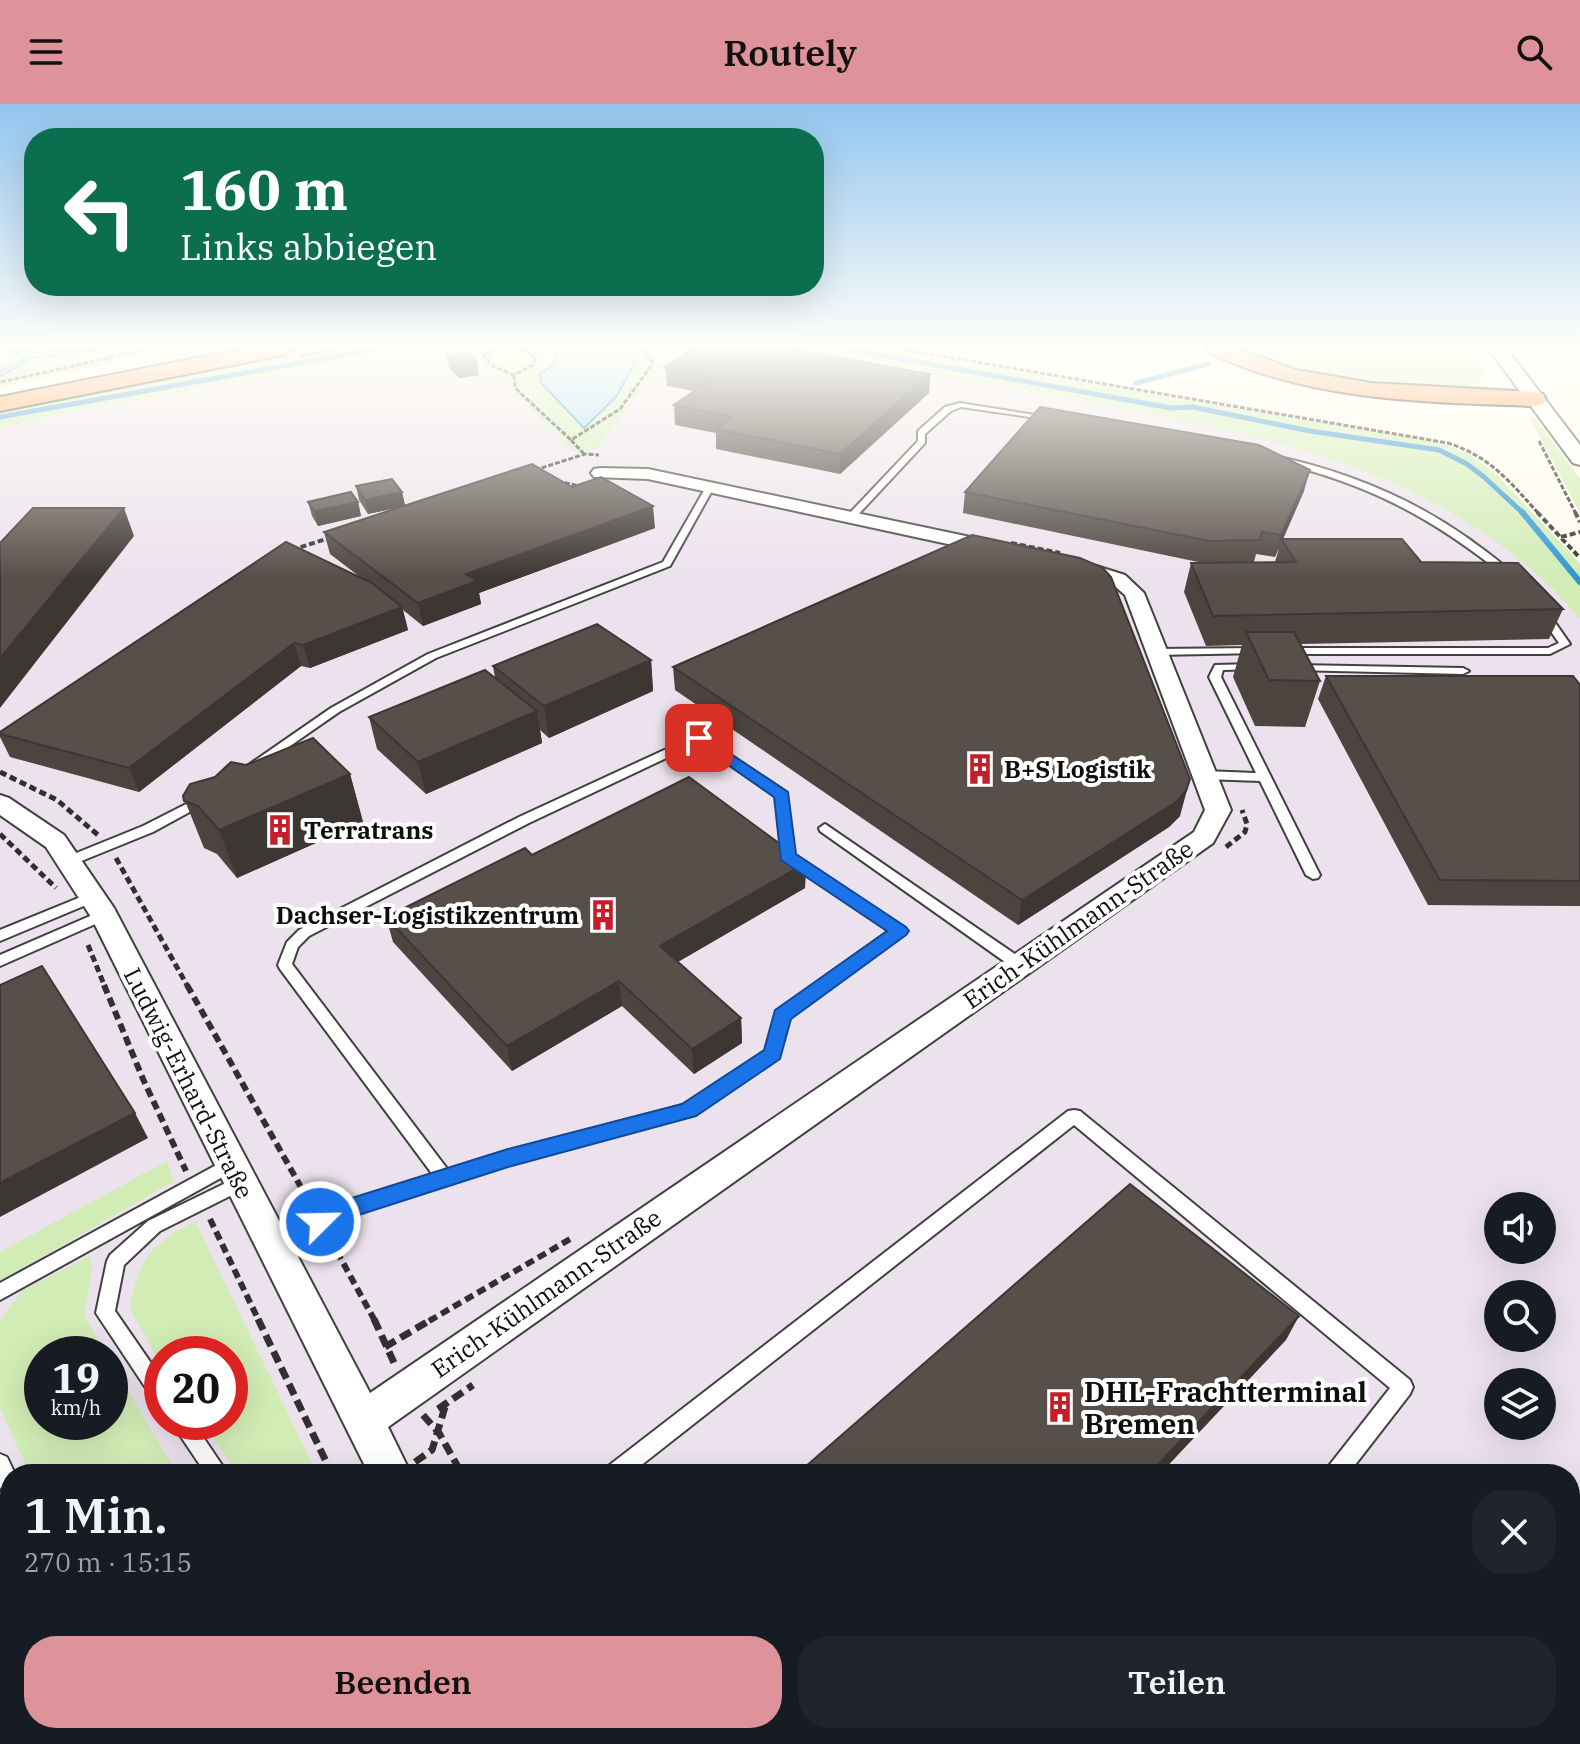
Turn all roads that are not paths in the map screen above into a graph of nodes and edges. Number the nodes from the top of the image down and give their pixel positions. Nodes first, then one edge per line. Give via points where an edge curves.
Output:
1 (931, 425) edge
2 (1553, 425) edge
3 (1261, 456) edge
4 (1580, 459) edge
5 (592, 464) road end
6 (710, 487) junction
7 (851, 517) junction
8 (1021, 554) edge
9 (1052, 561) edge
10 (1515, 580) edge
11 (1536, 603) edge
12 (1266, 651) edge
13 (1281, 651) edge
14 (1156, 652) junction
15 (1272, 667) edge
16 (1288, 668) edge
17 (1463, 671) dead end
18 (246, 772) edge
19 (1204, 775) junction
20 (1263, 777) junction
21 (209, 795) edge
22 (0, 803) edge
23 (825, 828) dead end
24 (69, 861) junction
25 (1313, 875) dead end
26 (86, 911) junction
27 (0, 936) edge
28 (0, 961) edge
29 (1020, 965) junction
30 (236, 1174) junction
31 (445, 1178) junction
32 (198, 1194) junction
33 (274, 1249) junction
34 (0, 1292) edge
35 (144, 1369) edge
36 (363, 1421) junction
37 (194, 1440) edge
38 (211, 1464) edge
39 (395, 1464) edge
40 (627, 1464) edge
41 (1343, 1464) edge

1 - 7 lane via 921,433 922,441
2 - 4 street
3 - 10 lane via 1318,466 1391,497 1455,533
5 - 6 street
6 - 7 street
6 - 18 lane via 667,564 407,668
7 - 8 street
9 - 14 street, Erich-Kühlmann-Straße via 1098,570 1134,593
11 - 13 lane via 1564,638 1559,648
12 - 14 lane
14 - 19 street, Erich-Kühlmann-Straße
15 - 20 lane via 1224,666 1215,671
16 - 17 lane
19 - 20 lane
19 - 29 street, Erich-Kühlmann-Straße via 1218,810 1204,837
20 - 25 lane
21 - 24 lane via 148,829
22 - 24 street, Ludwig-Erhard-Straße via 55,841
23 - 29 lane
24 - 26 street, Ludwig-Erhard-Straße
26 - 27 lane
26 - 28 lane
26 - 30 street, Ludwig-Erhard-Straße
29 - 36 street, Erich-Kühlmann-Straße
30 - 32 lane
30 - 33 street, Ludwig-Erhard-Straße
31 - 31 lane via 688,1110 773,1054 782,1015 899,931 787,856 782,795 699,738 304,933 292,945 285,965
31 - 33 lane via 336,1212
32 - 34 lane
32 - 35 lane via 116,1261 105,1313
33 - 36 street, Ludwig-Erhard-Straße
36 - 39 street, Ludwig-Erhard-Straße
37 - 38 lane
40 - 41 lane via 1074,1116 1403,1387

